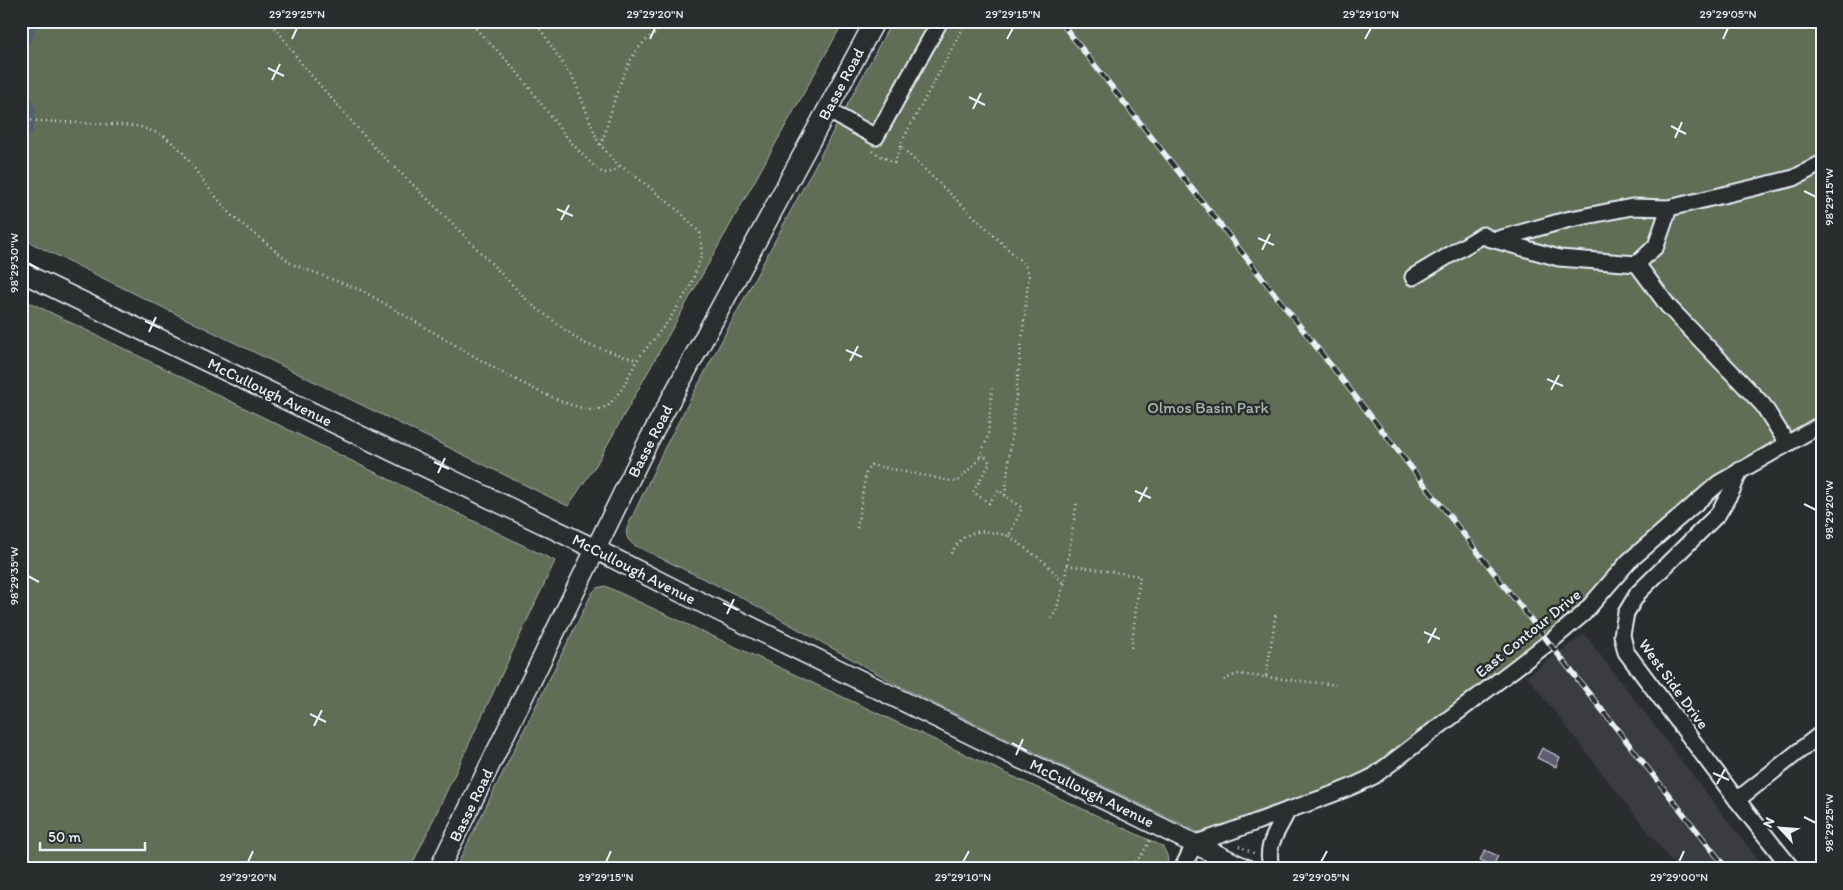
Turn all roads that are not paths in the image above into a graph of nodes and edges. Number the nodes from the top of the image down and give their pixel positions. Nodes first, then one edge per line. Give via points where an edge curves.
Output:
1 (875, 21) edge
2 (940, 21) edge
3 (827, 110) junction
4 (1822, 163) edge
5 (1669, 208) junction
6 (1495, 240) junction
7 (1637, 264) junction
8 (29, 275) edge
9 (1413, 277) dead end
10 (1822, 424) edge
11 (1787, 443) junction
12 (1740, 470) junction
13 (596, 550) junction
14 (1822, 733) edge
15 (1737, 800) junction
16 (1288, 810) junction
17 (1195, 843) junction
18 (1252, 862) edge
19 (439, 869) edge
20 (1182, 869) edge
21 (1272, 869) edge
22 (1792, 869) edge

1 - 3 main road, Basse Road
2 - 3 street via 876,137
3 - 13 main road, Basse Road via 649,440
4 - 5 street via 1794,178
5 - 6 street via 1632,207 1566,220
5 - 7 street via 1656,246
6 - 7 street via 1559,258
6 - 9 street via 1483,235
7 - 11 street via 1668,306 1763,405
8 - 13 main road, McCullough Avenue
10 - 11 street, East Contour Drive
11 - 12 street, East Contour Drive
12 - 15 street, West Side Drive via 1718,514 1638,593 1626,613 1622,636 1626,652
12 - 16 street, East Contour Drive via 1719,483 1629,562 1583,614 1552,640 1374,776 1349,790
13 - 17 main road, McCullough Avenue
13 - 19 main road, Basse Road
14 - 15 street
15 - 22 street, West Side Drive
16 - 17 street, East Contour Drive
16 - 21 street via 1269,848
17 - 18 main road, McCullough Avenue
17 - 20 street

